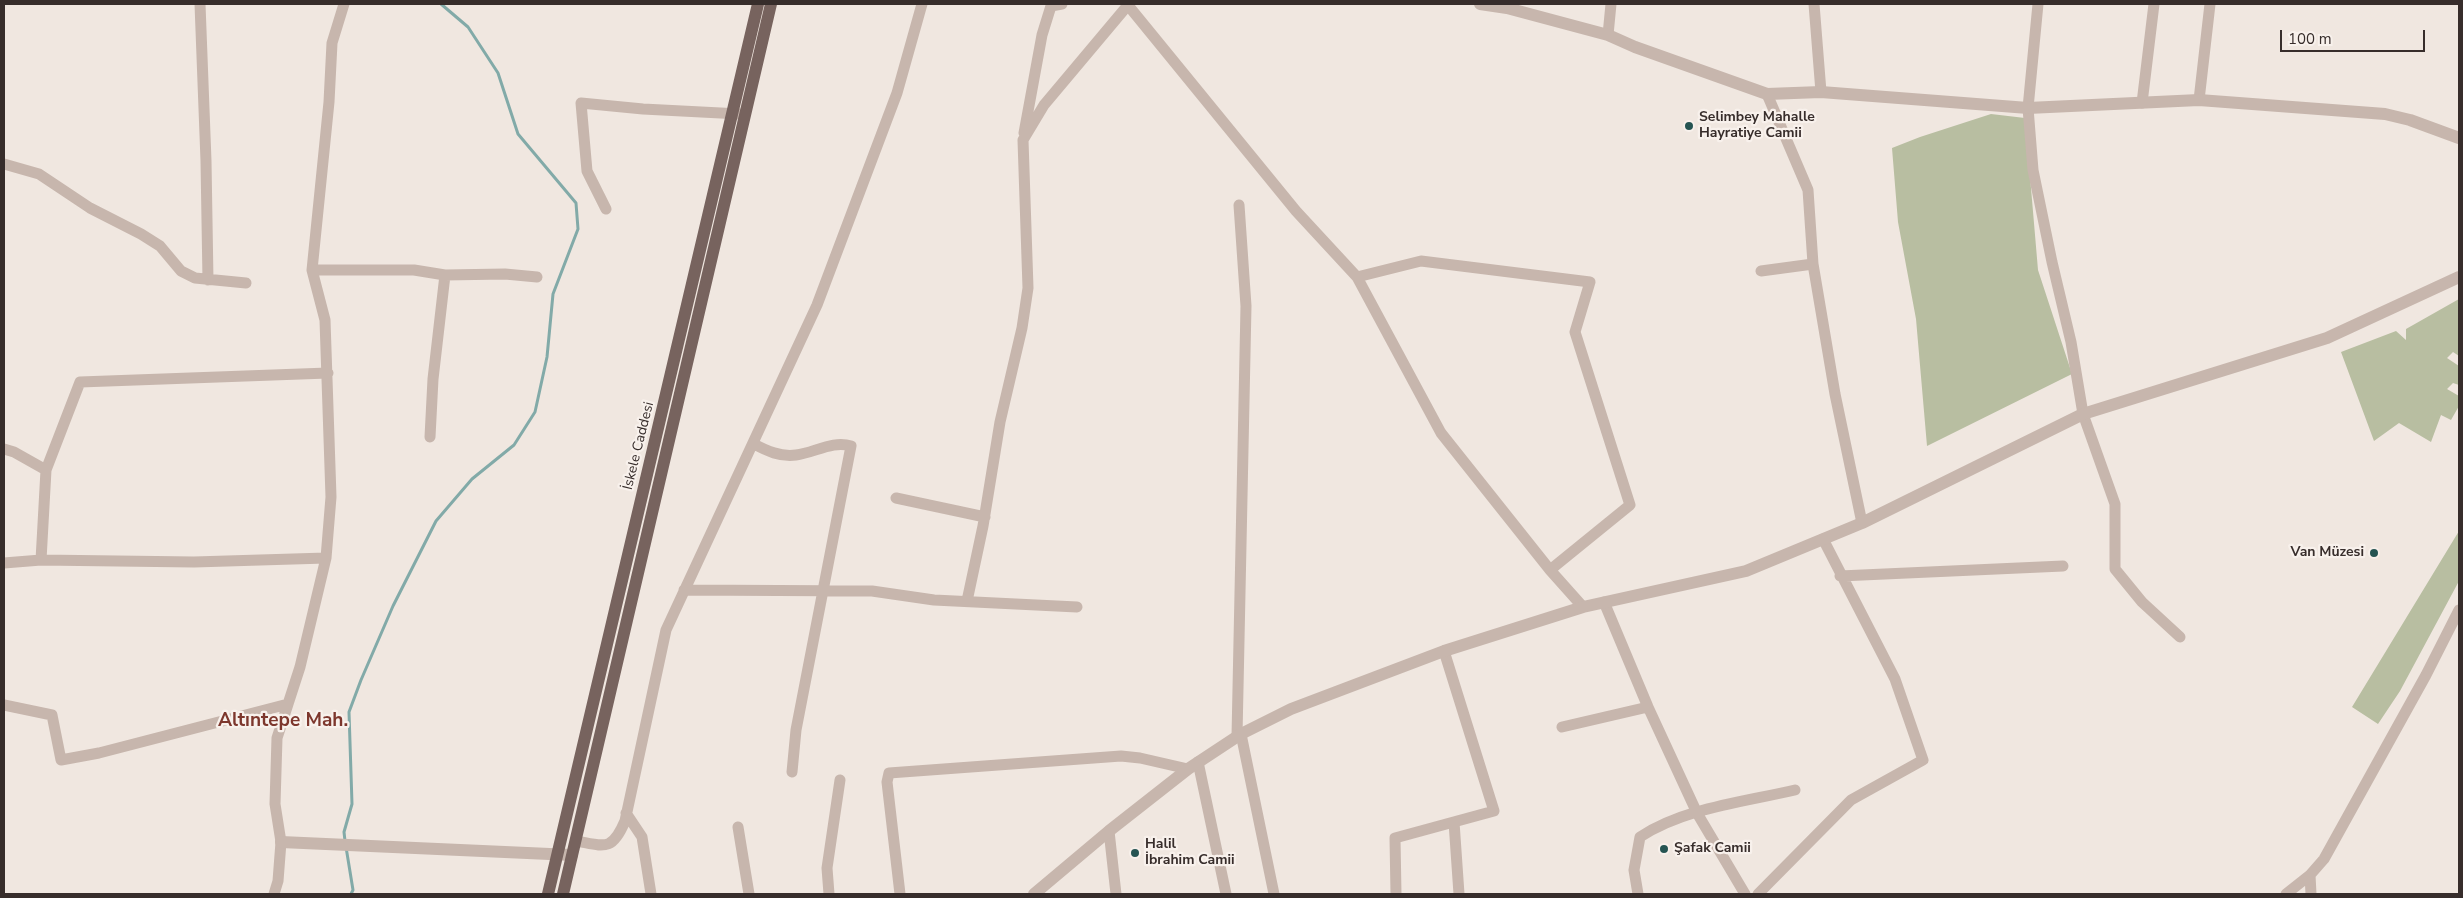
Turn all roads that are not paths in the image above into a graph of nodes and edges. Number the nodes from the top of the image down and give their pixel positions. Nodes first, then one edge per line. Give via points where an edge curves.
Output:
1 (200, 4) edge
2 (344, 4) edge
3 (758, 4) edge
4 (771, 4) edge
5 (922, 4) edge
6 (1062, 4) edge
7 (1128, 4) edge
8 (1480, 4) edge
9 (1611, 4) edge
10 (1814, 4) edge
11 (2038, 4) edge
12 (2154, 4) edge
13 (2210, 4) edge
14 (1608, 35) junction
15 (1821, 92) junction
16 (1767, 94) junction
17 (2199, 100) junction
18 (2142, 103) junction
19 (2028, 108) junction
20 (738, 114) junction
21 (2459, 138) edge
22 (1023, 140) junction
23 (4, 164) edge
24 (1239, 205) dead end
25 (606, 209) dead end
26 (1813, 264) junction
27 (312, 270) junction
28 (1761, 271) dead end
29 (445, 275) junction
30 (537, 277) dead end
31 (1357, 277) junction
32 (2459, 277) edge
33 (208, 280) junction
34 (246, 283) dead end
35 (328, 373) junction
36 (2082, 414) junction
37 (430, 437) dead end
38 (754, 444) junction
39 (4, 449) edge
40 (46, 470) junction
41 (896, 498) dead end
42 (985, 517) junction
43 (1862, 523) junction
44 (1823, 539) junction
45 (326, 558) junction
46 (41, 560) junction
47 (4, 563) edge
48 (2063, 566) dead end
49 (1550, 570) junction
50 (1840, 576) junction
51 (824, 589) junction
52 (684, 590) junction
53 (967, 601) junction
54 (1604, 602) junction
55 (1077, 607) dead end
56 (1583, 607) junction
57 (2459, 610) edge
58 (2180, 637) dead end
59 (1444, 651) junction
60 (288, 704) junction
61 (4, 705) edge
62 (1648, 707) junction
63 (1562, 727) dead end
64 (1239, 735) junction
65 (1193, 765) junction
66 (792, 772) dead end
67 (840, 780) dead end
68 (1795, 790) dead end
69 (626, 813) junction
70 (1697, 813) junction
71 (1454, 822) junction
72 (738, 827) dead end
73 (1109, 830) junction
74 (576, 841) junction
75 (281, 842) junction
76 (558, 855) junction
77 (572, 855) junction
78 (2310, 875) junction
79 (274, 894) edge
80 (548, 894) edge
81 (562, 894) edge
82 (651, 894) edge
83 (749, 894) edge
84 (829, 894) edge
85 (900, 894) edge
86 (1034, 894) edge
87 (1116, 894) edge
88 (1226, 894) edge
89 (1274, 894) edge
90 (1396, 894) edge
91 (1459, 894) edge
92 (1638, 894) edge
93 (1745, 894) edge
94 (1758, 894) edge
95 (2286, 894) edge
96 (2310, 894) edge

1 - 33 street
2 - 27 street via 332,43
3 - 20 main road, İskele Caddesi
4 - 20 main road
5 - 38 street via 897,93 817,305
6 - 22 street via 1051,6 1042,35
7 - 22 street via 1044,105
7 - 31 street via 1296,211
8 - 14 street
9 - 14 street
10 - 15 street
11 - 19 street
12 - 18 street
13 - 17 street
14 - 16 street
15 - 16 street
15 - 19 street
16 - 26 street via 1808,190
17 - 18 street
17 - 21 street via 2385,114
18 - 19 street
19 - 36 street via 2033,170 2071,342
20 - 25 street via 643,110 581,103 587,171
20 - 74 main road
20 - 76 main road, İskele Caddesi via 681,336
22 - 42 street via 1028,288 1000,422
23 - 33 street via 40,174 90,208 160,246 181,271
24 - 64 street via 1246,306
26 - 28 street
26 - 43 street via 1835,394
27 - 29 street via 414,270
27 - 35 street via 325,320
29 - 30 street
29 - 37 street via 432,379
31 - 49 street via 1441,433
31 - 49 street via 1421,261 1590,282 1575,332 1630,505
32 - 36 street via 2327,338
33 - 34 street
35 - 40 street via 80,382
35 - 45 street via 331,497
36 - 43 street
36 - 58 street via 2115,504 2116,569 2142,602
38 - 51 street via 781,455 796,455 842,443 850,446
38 - 52 street
39 - 40 street
40 - 46 street
41 - 42 street
42 - 53 street
43 - 44 street
44 - 50 street
44 - 54 street via 1746,571
45 - 46 street via 194,562
45 - 60 street
46 - 47 street
48 - 50 street
49 - 56 street
50 - 94 street via 1895,679 1923,760 1851,800
51 - 52 street
51 - 53 street
51 - 66 street via 796,730
52 - 69 street via 666,630 659,656
53 - 55 street
54 - 56 street
54 - 62 street
56 - 59 street
57 - 78 street via 2336,838
59 - 64 street via 1290,709
59 - 71 street via 1494,811
60 - 61 street via 99,754 61,760 52,715
60 - 75 street via 277,738 275,804
62 - 63 street
62 - 70 street
64 - 65 street
64 - 89 street
65 - 73 street
65 - 85 street via 1121,756 889,773 887,782
65 - 88 street
67 - 84 street via 827,868
68 - 70 street
69 - 74 street via 620,832 613,841 604,846
69 - 82 street via 642,837
70 - 92 street via 1656,826 1640,836 1634,870
70 - 93 street
71 - 90 street via 1395,838
71 - 91 street
72 - 83 street
73 - 86 street
73 - 87 street
74 - 77 main road
75 - 76 street
75 - 79 street
76 - 77 street
76 - 80 main road, İskele Caddesi
77 - 81 main road
78 - 95 street
78 - 96 street

